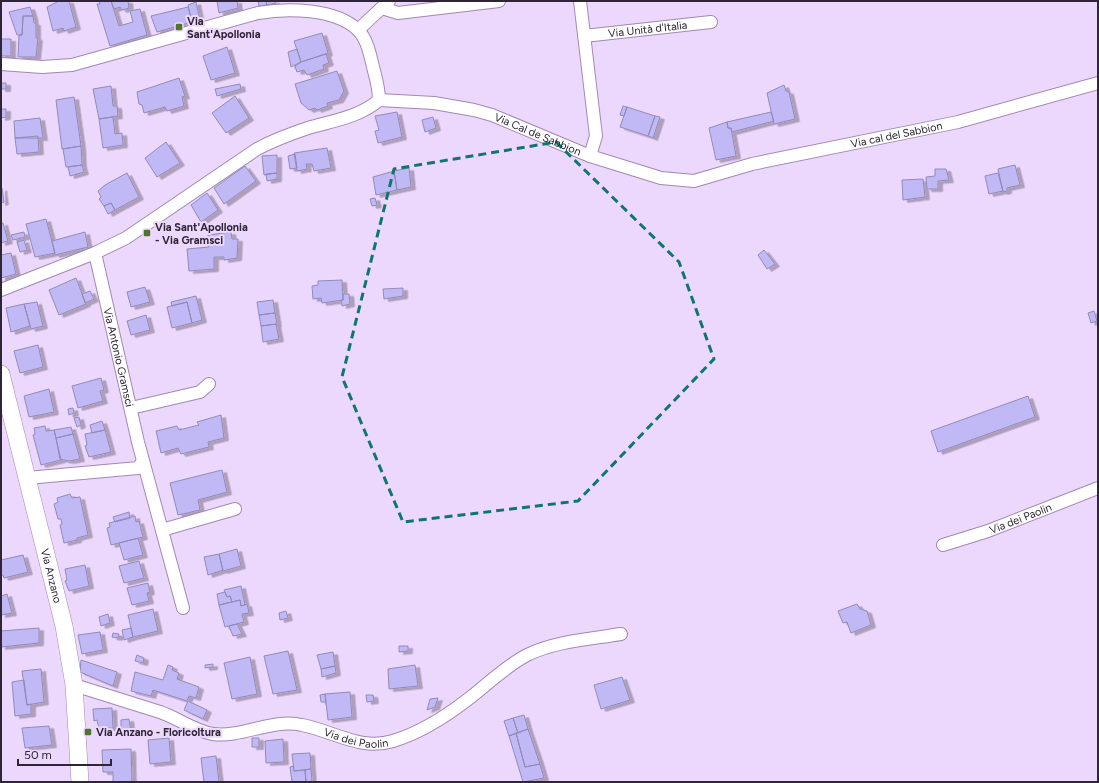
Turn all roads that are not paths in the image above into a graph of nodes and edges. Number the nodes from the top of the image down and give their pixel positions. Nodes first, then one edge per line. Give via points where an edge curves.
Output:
1 (499, 1) edge
2 (580, 1) edge
3 (386, 4) edge
4 (711, 22) dead end
5 (358, 30) junction
6 (584, 36) junction
7 (1, 64) edge
8 (1098, 83) edge
9 (379, 100) junction
10 (590, 156) junction
11 (694, 181) joint
12 (95, 253) junction
13 (1, 290) edge
14 (1, 374) edge
15 (209, 384) dead end
16 (131, 408) junction
17 (144, 461) junction
18 (27, 478) junction
19 (1098, 488) edge
20 (235, 508) dead end
21 (162, 530) junction
22 (943, 545) dead end
23 (183, 608) dead end
24 (621, 634) dead end
25 (74, 685) junction
26 (80, 782) edge

1 - 3 street via 398,13
2 - 6 street
3 - 5 street
4 - 6 street, Via Unità d'Italia
5 - 7 street via 337,18 275,10 72,65 42,67
5 - 9 street via 370,53
6 - 10 street via 596,136
8 - 11 street, Via cal del Sabbion via 958,122 752,164
9 - 10 street, Via Cal de Sabbion via 434,103 474,110
9 - 12 street via 371,107 350,116 277,139 257,149 146,226
10 - 11 street, Via Cal de Sabbion via 661,178
12 - 13 street
12 - 16 street, Via Antonio Gramsci
14 - 18 main road, Via Anzano
15 - 16 street via 200,392
16 - 17 street, Via Antonio Gramsci
17 - 18 street via 138,468
17 - 21 street, Via Antonio Gramsci
18 - 25 main road, Via Anzano via 64,626
19 - 22 street, Via dei Paolin
20 - 21 street
21 - 23 street, Via Antonio Gramsci
24 - 25 street, Via dei Paolin via 550,647 528,655 505,669 438,720 392,741 369,744 348,740 301,724 213,734 159,712
25 - 26 main road, Via Anzano

